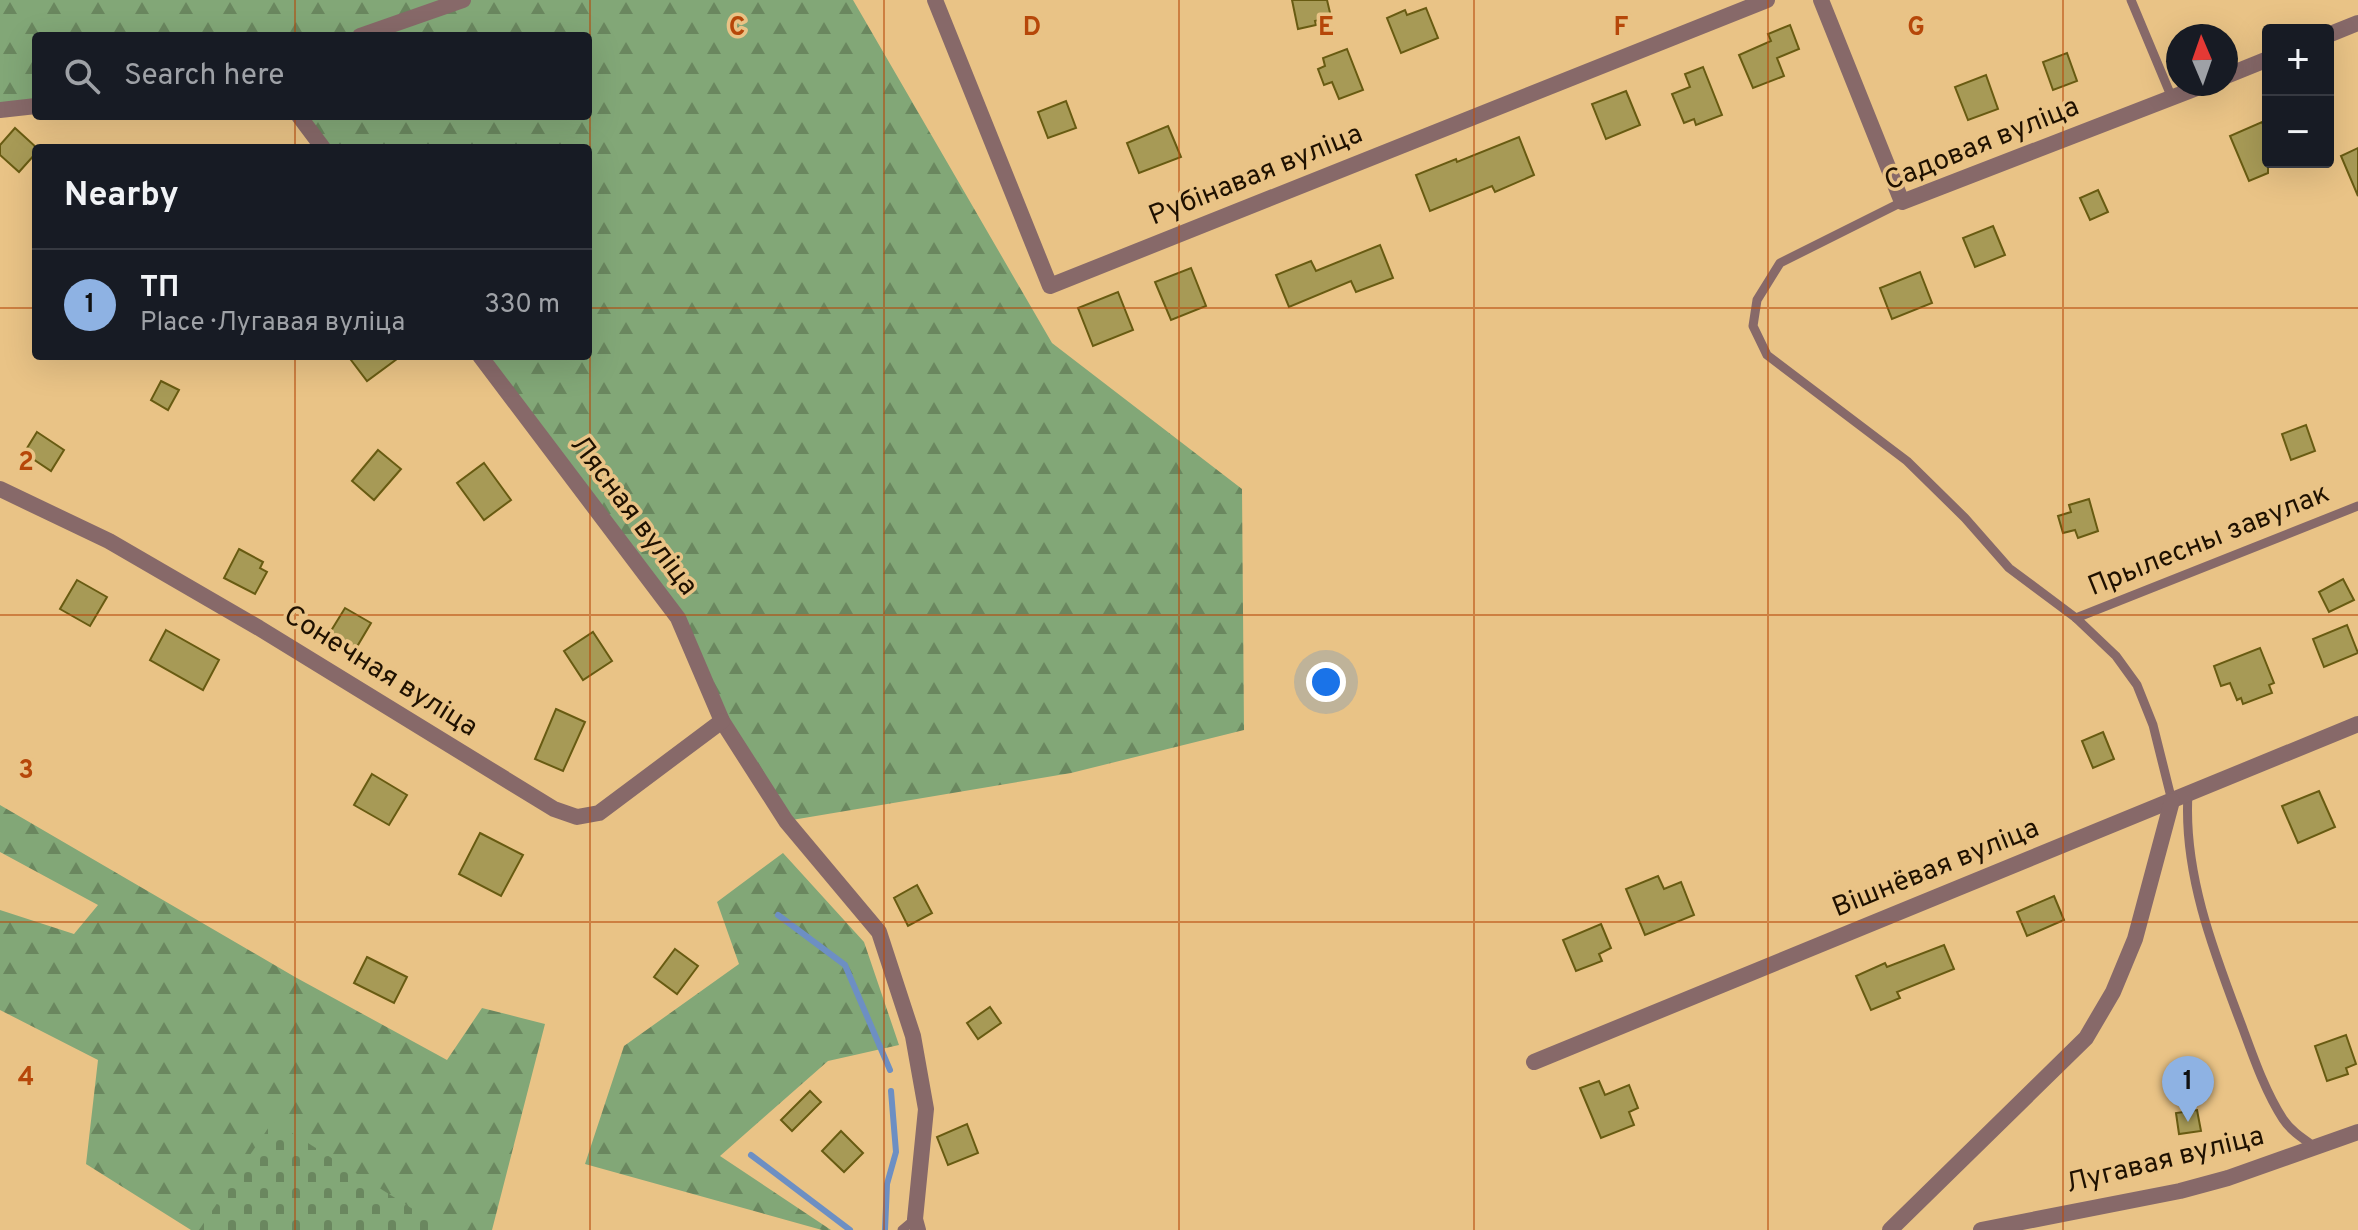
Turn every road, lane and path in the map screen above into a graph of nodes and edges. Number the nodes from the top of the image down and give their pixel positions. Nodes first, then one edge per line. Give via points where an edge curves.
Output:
1 (463, 0) edge
2 (935, 0) edge
3 (1767, 0) edge
4 (1821, 0) edge
5 (2131, 0) edge
6 (2358, 23) edge
7 (371, 32) edge
8 (2334, 33) edge
9 (2262, 61) edge
10 (2238, 71) edge
11 (2177, 96) edge
12 (2172, 98) junction
13 (32, 106) edge
14 (0, 110) edge
15 (302, 120) edge
16 (320, 144) edge
17 (1902, 202) junction
18 (483, 360) edge
19 (0, 489) edge
20 (2358, 506) edge
21 (2076, 618) junction
22 (722, 721) junction
23 (2358, 724) edge
24 (2180, 797) junction
25 (1534, 1062) dead end
26 (2358, 1132) edge
27 (2316, 1147) junction
28 (912, 1226) edge
29 (1890, 1230) edge
30 (1981, 1230) edge

1 - 7 street
2 - 3 street, Рубінавая вуліца via 1050,286
4 - 17 street
5 - 12 lane
6 - 8 street
9 - 10 street
11 - 12 street, Садовая вуліца
12 - 17 street, Садовая вуліца
13 - 14 street
15 - 16 street
17 - 21 lane, Садовая вуліца via 1780,263 1757,300 1753,326 1767,355 1907,461 2009,568
18 - 22 street, Лясная вуліца via 678,618
19 - 22 street, Сонечная вуліца via 109,541 554,809 577,817 599,813
20 - 21 lane, Прылесны завулак
21 - 24 lane via 2137,685
22 - 28 street, Лясная вуліца via 786,821 879,932 913,1036 926,1109
23 - 24 street, Вішнёвая вуліца
24 - 25 street, Вішнёвая вуліца
24 - 27 lane via 2191,863 2221,970 2254,1058 2282,1118
24 - 29 street via 2135,939 2086,1038
26 - 27 street, Лугавая вуліца
27 - 30 street, Лугавая вуліца via 2180,1191

